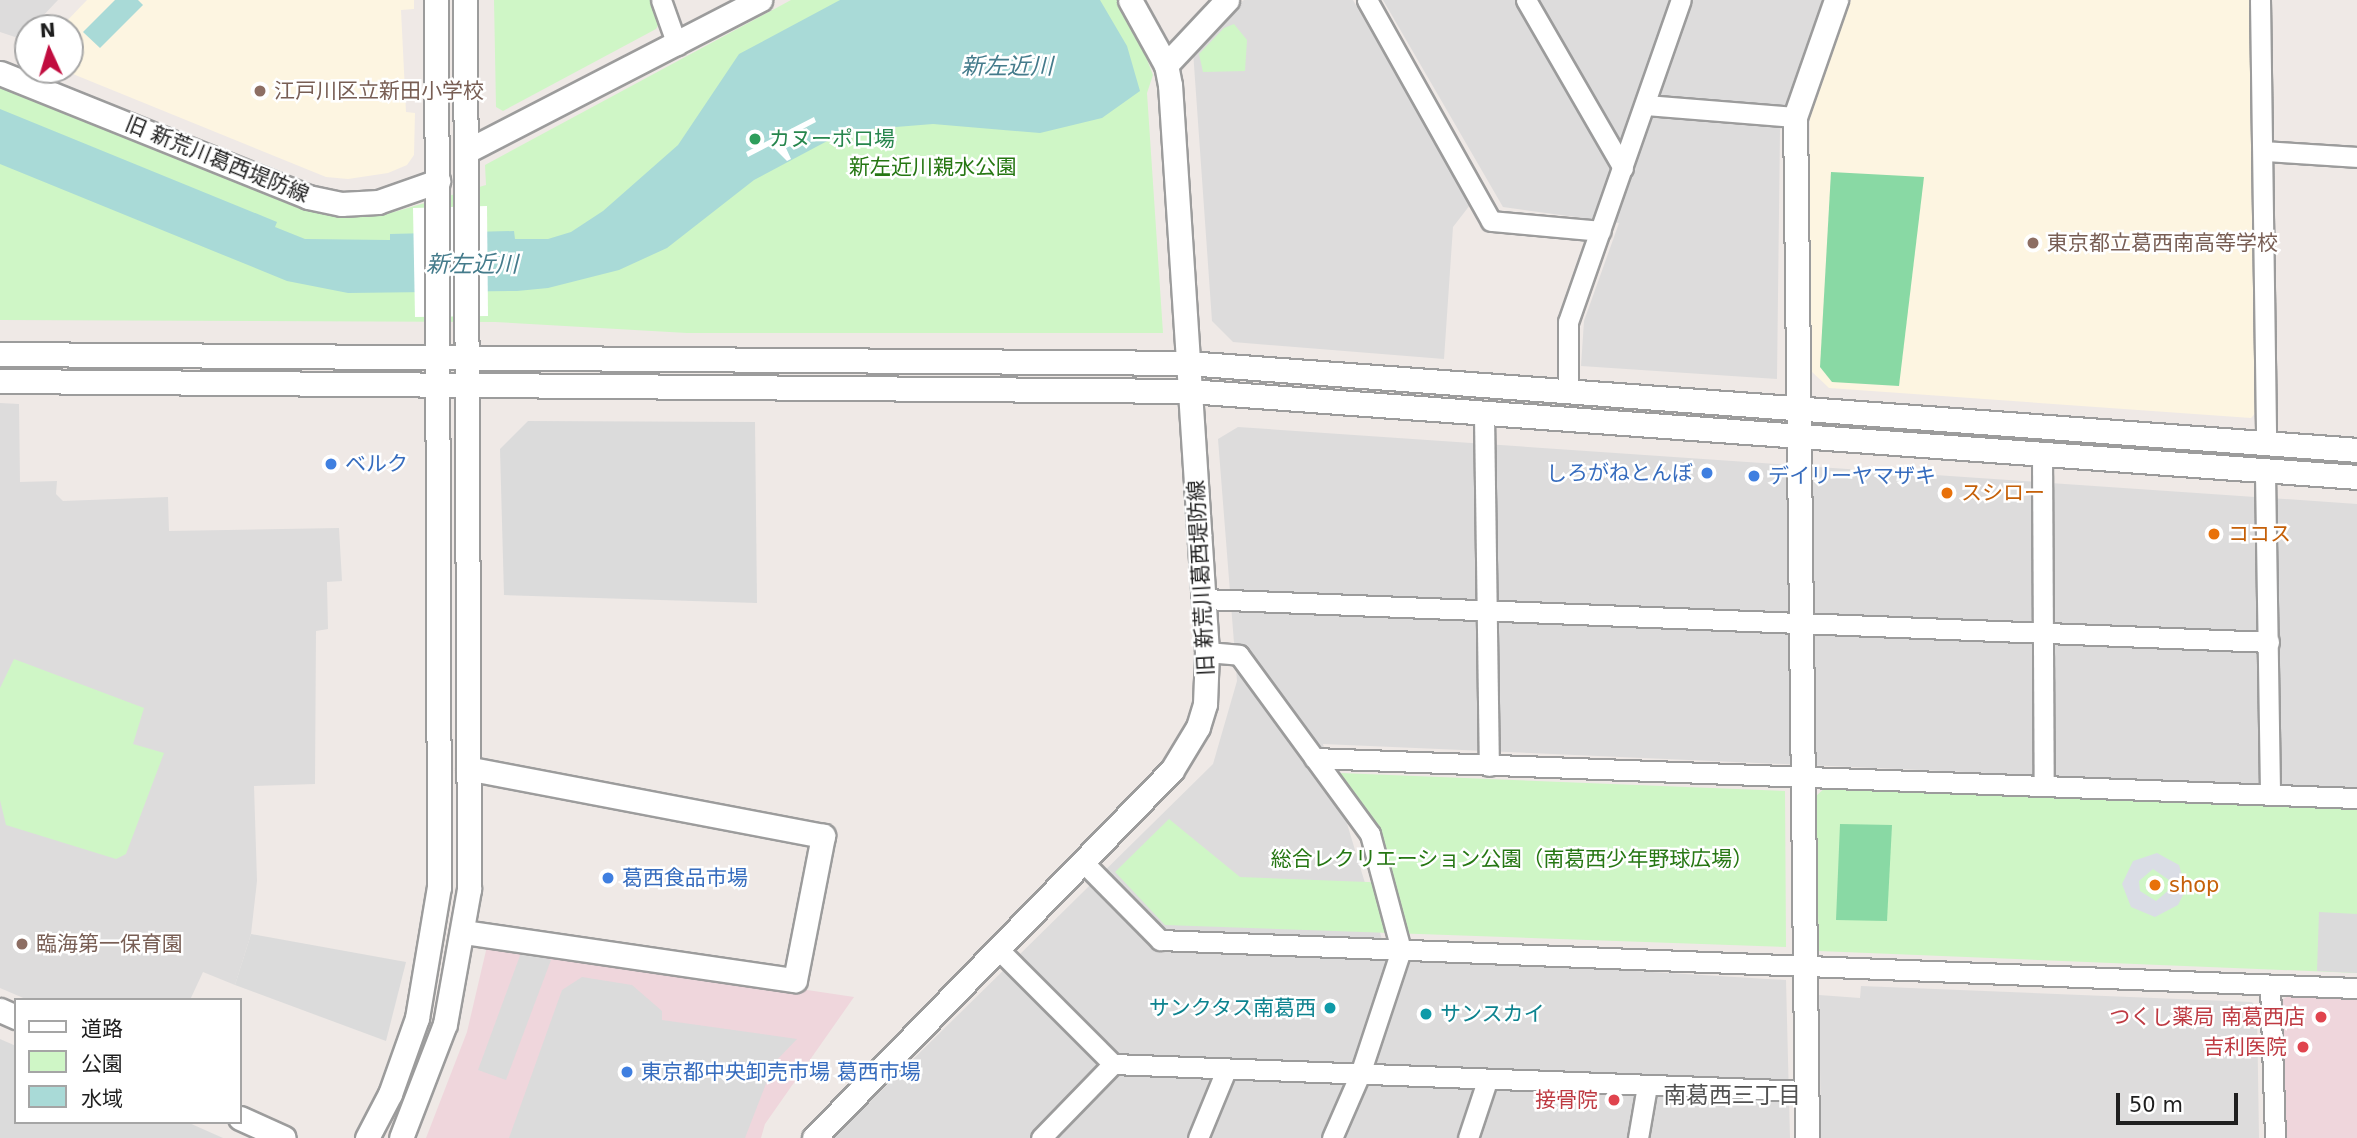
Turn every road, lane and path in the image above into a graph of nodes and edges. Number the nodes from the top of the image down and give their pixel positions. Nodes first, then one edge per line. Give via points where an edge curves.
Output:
1 (436, 0) edge
2 (465, 0) edge
3 (661, 0) edge
4 (760, 0) edge
5 (1130, 0) edge
6 (1227, 0) edge
7 (1367, 0) edge
8 (1526, 0) edge
9 (1681, 0) edge
10 (1836, 0) edge
11 (2260, 0) edge
12 (677, 45) junction
13 (1166, 65) junction
14 (0, 73) edge
15 (1646, 105) junction
16 (1795, 117) junction
17 (467, 151) junction
18 (2264, 151) junction
19 (2357, 157) edge
20 (1623, 168) junction
21 (438, 181) junction
22 (1601, 231) junction
23 (0, 354) edge
24 (436, 358) junction
25 (467, 358) junction
26 (1187, 363) junction
27 (0, 380) edge
28 (467, 383) junction
29 (436, 384) junction
30 (1189, 391) junction
31 (1568, 392) junction
32 (1797, 409) junction
33 (1484, 415) junction
34 (1799, 439) junction
35 (2266, 444) junction
36 (2357, 450) edge
37 (2042, 457) junction
38 (2265, 473) junction
39 (2357, 477) edge
40 (1204, 599) junction
41 (1486, 614) junction
42 (1800, 623) junction
43 (2043, 633) junction
44 (2269, 642) junction
45 (1207, 652) junction
46 (1314, 758) junction
47 (1489, 766) junction
48 (468, 768) junction
49 (1802, 779) junction
50 (2044, 786) junction
51 (2270, 795) junction
52 (2357, 798) edge
53 (1085, 864) junction
54 (464, 932) junction
55 (1401, 950) junction
56 (1000, 951) junction
57 (1805, 967) junction
58 (2270, 985) junction
59 (2357, 988) edge
60 (1112, 1064) junction
61 (1226, 1070) junction
62 (1360, 1074) junction
63 (1487, 1082) junction
64 (1647, 1086) junction
65 (1807, 1091) junction
66 (242, 1119) edge
67 (284, 1138) edge
68 (368, 1138) edge
69 (401, 1138) edge
70 (814, 1138) edge
71 (1041, 1138) edge
72 (1198, 1138) edge
73 (1332, 1138) edge
74 (1468, 1138) edge
75 (1638, 1138) edge
76 (1807, 1138) edge
77 (2274, 1138) edge

1 - 21 street
2 - 17 street
3 - 12 street
4 - 12 street
5 - 13 street, 旧 新荒川葛西堤防線
6 - 13 street
7 - 22 street via 1491,221
8 - 20 street
9 - 15 street
10 - 16 street
11 - 18 street
12 - 17 street
13 - 26 street, 旧 新荒川葛西堤防線
14 - 21 street, 旧 新荒川葛西堤防線 via 308,197 341,204 378,202
15 - 16 street
15 - 20 street
16 - 32 street
17 - 25 street
18 - 19 street
18 - 35 street
20 - 22 street
21 - 24 street
22 - 31 street via 1569,322
23 - 24 street
24 - 25 street
24 - 29 street
25 - 26 street
25 - 28 street
26 - 30 street, 旧 新荒川葛西堤防線
26 - 31 street
27 - 29 street
28 - 29 street
28 - 30 street
28 - 48 street
29 - 68 street via 439,887 417,1018 390,1094
30 - 33 street
30 - 40 street, 旧 新荒川葛西堤防線
31 - 32 street
32 - 34 street
32 - 35 street
33 - 34 street
33 - 41 street
34 - 37 street
34 - 42 street
35 - 36 street
37 - 38 street
37 - 43 street
38 - 39 street
38 - 44 street
40 - 41 street
40 - 45 street, 旧 新荒川葛西堤防線
41 - 42 street
41 - 47 street
42 - 43 street
42 - 49 street
43 - 44 street
43 - 50 street
44 - 51 street
45 - 46 street via 1239,655
45 - 53 street, 旧 新荒川葛西堤防線 via 1205,704 1188,746 1172,771
46 - 47 street
46 - 55 street via 1370,834
47 - 49 street
48 - 54 street via 469,889
48 - 54 street via 823,836 795,980
49 - 50 street
49 - 57 street
50 - 51 street
51 - 52 street
53 - 55 street via 1160,940
53 - 56 street, 旧 新荒川葛西堤防線
54 - 69 street via 435,1060
55 - 57 street
55 - 62 street
56 - 60 street
56 - 70 street, 旧 新荒川葛西堤防線
57 - 58 street
57 - 65 street
58 - 59 street
58 - 77 street
60 - 61 street
60 - 71 street
61 - 62 street
61 - 72 street
62 - 63 street
62 - 73 street
63 - 64 street
63 - 74 street
64 - 65 street
64 - 75 street
65 - 76 street
66 - 67 street

